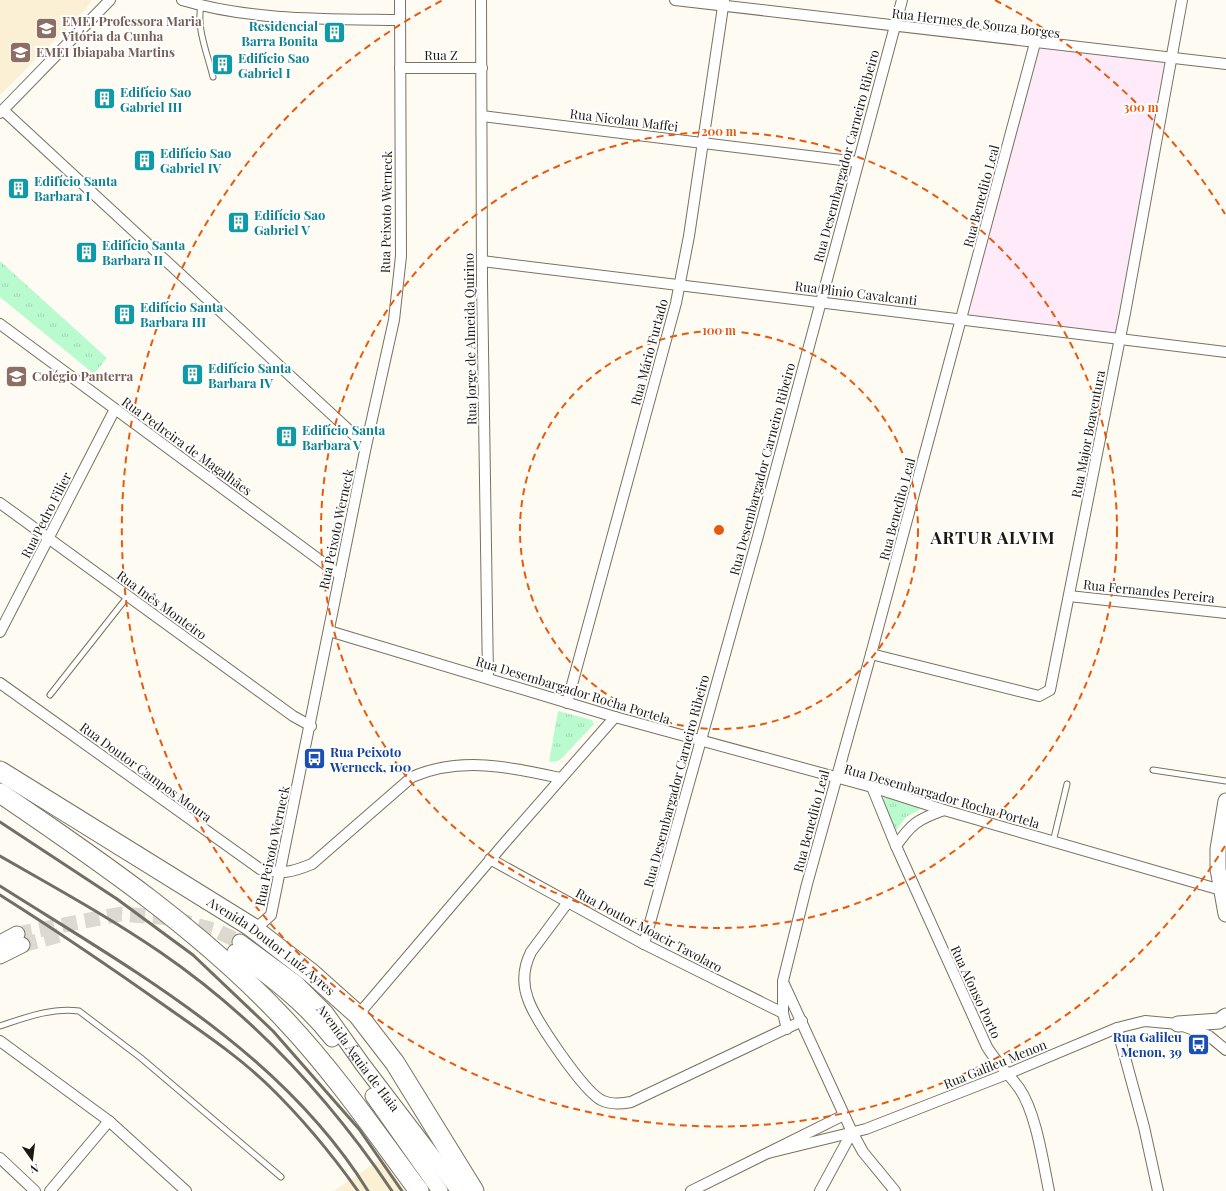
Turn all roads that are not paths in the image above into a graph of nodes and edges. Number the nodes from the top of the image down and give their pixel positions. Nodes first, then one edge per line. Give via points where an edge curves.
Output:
1 (110, 0) edge
2 (182, 0) edge
3 (400, 0) edge
4 (481, 0) edge
5 (675, 0) edge
6 (902, 0) edge
7 (1182, 0) edge
8 (723, 3) edge
9 (201, 6) junction
10 (400, 20) junction
11 (895, 26) junction
12 (1036, 43) junction
13 (1171, 58) junction
14 (1226, 64) edge
15 (400, 68) junction
16 (482, 68) junction
17 (213, 77) dead end
18 (1, 112) edge
19 (482, 116) junction
20 (703, 143) junction
21 (858, 162) junction
22 (482, 261) junction
23 (680, 285) junction
24 (820, 302) junction
25 (962, 318) junction
26 (0, 324) edge
27 (1120, 338) junction
28 (1226, 352) edge
29 (115, 409) junction
30 (366, 446) junction
31 (0, 503) edge
32 (49, 538) junction
33 (340, 575) junction
34 (128, 596) junction
35 (1069, 596) junction
36 (1226, 613) edge
37 (329, 631) junction
38 (0, 632) edge
39 (871, 654) junction
40 (488, 678) junction
41 (0, 683) edge
42 (50, 695) dead end
43 (567, 703) junction
44 (615, 717) junction
45 (311, 726) junction
46 (701, 741) junction
47 (1153, 770) dead end
48 (0, 771) edge
49 (560, 778) junction
50 (835, 778) junction
51 (1226, 781) edge
52 (1067, 784) dead end
53 (872, 787) junction
54 (0, 793) edge
55 (1226, 801) edge
56 (944, 810) junction
57 (1053, 842) junction
58 (896, 846) junction
59 (490, 859) junction
60 (281, 873) junction
61 (1224, 890) edge
62 (568, 902) junction
63 (1226, 914) edge
64 (250, 926) junction
65 (0, 944) edge
66 (644, 944) junction
67 (0, 956) edge
68 (783, 982) junction
69 (783, 1013) junction
70 (358, 1015) junction
71 (1226, 1016) edge
72 (802, 1021) junction
73 (1178, 1024) junction
74 (0, 1026) edge
75 (1117, 1028) junction
76 (787, 1029) junction
77 (0, 1041) edge
78 (1226, 1050) edge
79 (1007, 1074) junction
80 (844, 1115) junction
81 (108, 1121) junction
82 (852, 1132) junction
83 (768, 1152) junction
84 (0, 1158) edge
85 (281, 1177) dead end
86 (35, 1191) edge
87 (50, 1191) edge
88 (186, 1191) edge
89 (419, 1191) edge
90 (440, 1191) edge
91 (459, 1191) edge
92 (474, 1191) edge
93 (691, 1191) edge
94 (820, 1191) edge
95 (895, 1191) edge
96 (1049, 1191) edge
97 (1158, 1191) edge

1 - 18 street
2 - 9 street
3 - 10 street, Rua Peixoto Werneck
4 - 16 street, Rua Jorge de Almeida Quirino
5 - 8 street, Rua Hermes de Souza Borges
6 - 11 street, Rua Desembargador Carneiro Ribeiro
7 - 13 street, Rua Major Boaventura
8 - 11 street, Rua Hermes de Souza Borges
8 - 20 street, Rua Mário Furtado
9 - 10 street via 288,18
9 - 17 lane via 200,25
10 - 15 street, Rua Peixoto Werneck
11 - 12 street, Rua Hermes de Souza Borges
11 - 21 street, Rua Desembargador Carneiro Ribeiro
12 - 13 street, Rua Hermes de Souza Borges
12 - 25 street, Rua Benedito Leal
13 - 14 street, Rua Hermes de Souza Borges
13 - 27 street, Rua Major Boaventura
15 - 16 street, Rua Z
15 - 30 street, Rua Peixoto Werneck via 401,256 394,320
16 - 19 street, Rua Jorge de Almeida Quirino
18 - 30 street
19 - 20 street, Rua Nicolau Maffei
19 - 22 street, Rua Jorge de Almeida Quirino
20 - 21 street, Rua Nicolau Maffei
20 - 23 street, Rua Mário Furtado
21 - 24 street, Rua Desembargador Carneiro Ribeiro
22 - 23 street, Rua Plinio Cavalcanti
22 - 40 street, Rua Jorge de Almeida Quirino
23 - 24 street, Rua Plinio Cavalcanti
23 - 43 street, Rua Mário Furtado
24 - 25 street, Rua Plinio Cavalcanti
24 - 46 street, Rua Desembargador Carneiro Ribeiro
25 - 27 street, Rua Plinio Cavalcanti
25 - 39 street, Rua Benedito Leal
26 - 29 street, Rua Pedreira de Magalhães
27 - 28 street, Rua Plinio Cavalcanti
27 - 35 street, Rua Major Boaventura
29 - 32 street, Rua Pedro Filier
29 - 33 street, Rua Pedreira de Magalhães
30 - 33 street, Rua Peixoto Werneck
31 - 32 street, Rua Inês Monteiro
32 - 34 street, Rua Inês Monteiro
32 - 38 street, Rua Pedro Filier
33 - 37 street, Rua Peixoto Werneck
34 - 42 lane
34 - 45 street, Rua Inês Monteiro via 292,716
35 - 36 street, Rua Fernandes Pereira
35 - 39 street, Rua Major Boaventura via 1050,690 1039,696
37 - 40 street, Rua Desembargador Rocha Portela
37 - 45 street, Rua Peixoto Werneck
39 - 50 street, Rua Benedito Leal
40 - 43 street, Rua Desembargador Rocha Portela
41 - 60 street, Rua Doutor Campos Moura via 260,869
43 - 44 street, Rua Desembargador Rocha Portela
44 - 46 street, Rua Desembargador Rocha Portela
44 - 49 street
45 - 60 street, Rua Peixoto Werneck
46 - 50 street, Rua Desembargador Rocha Portela
46 - 66 street, Rua Desembargador Carneiro Ribeiro
47 - 51 lane
48 - 64 highway, Avenida Doutor Luíz Ayres
49 - 59 street
49 - 60 street via 484,765 454,766 423,772 412,777 312,864
50 - 53 street, Rua Desembargador Rocha Portela
50 - 68 street, Rua Benedito Leal
52 - 57 lane
53 - 56 street, Rua Desembargador Rocha Portela
53 - 58 street, Rua Afonso Porto
54 - 89 highway via 157,905 237,974 285,1020 327,1070
55 - 61 main road via 1218,849 1218,869
56 - 57 street, Rua Desembargador Rocha Portela
56 - 58 street via 916,822
57 - 61 street, Rua Desembargador Rocha Portela
58 - 79 street, Rua Afonso Porto via 987,1047
59 - 62 street, Rua Doutor Moacir Tavolaro
59 - 70 street
60 - 64 street, Rua Peixoto Werneck via 271,915 261,924
61 - 63 main road
62 - 66 street, Rua Doutor Moacir Tavolaro
62 - 76 street via 526,961 525,986 528,999 542,1025 567,1062 601,1100 611,1104 631,1102
64 - 70 highway, Avenida Doutor Luíz Ayres via 311,973
65 - 67 main road via 19,939
66 - 69 street, Rua Doutor Moacir Tavolaro
68 - 69 street, Rua Benedito Leal
68 - 72 street
69 - 76 street
70 - 92 highway, Avenida Doutor Luíz Ayres via 395,1063
71 - 73 main road via 1219,1021
72 - 76 street
72 - 80 street
73 - 75 street, Rua Galileu Menon via 1145,1021
73 - 78 street, Rua Galileu Menon via 1209,1036
74 - 85 lane via 48,1012 68,1009 79,1011 141,1058
75 - 79 street, Rua Galileu Menon
75 - 97 street
77 - 81 street
79 - 82 street, Rua Galileu Menon
79 - 96 street, Rua Afonso Porto via 1020,1088 1028,1103
80 - 82 street
80 - 83 street, Rua Galileu Menon
81 - 87 street
81 - 88 street
82 - 83 street, Rua Galileu Menon
82 - 94 street
82 - 95 street via 863,1152
83 - 93 street, Rua Galileu Menon
84 - 86 street
90 - 91 main road, Avenida Águia de Haia via 317,1020 238,947 296,983 326,1013

